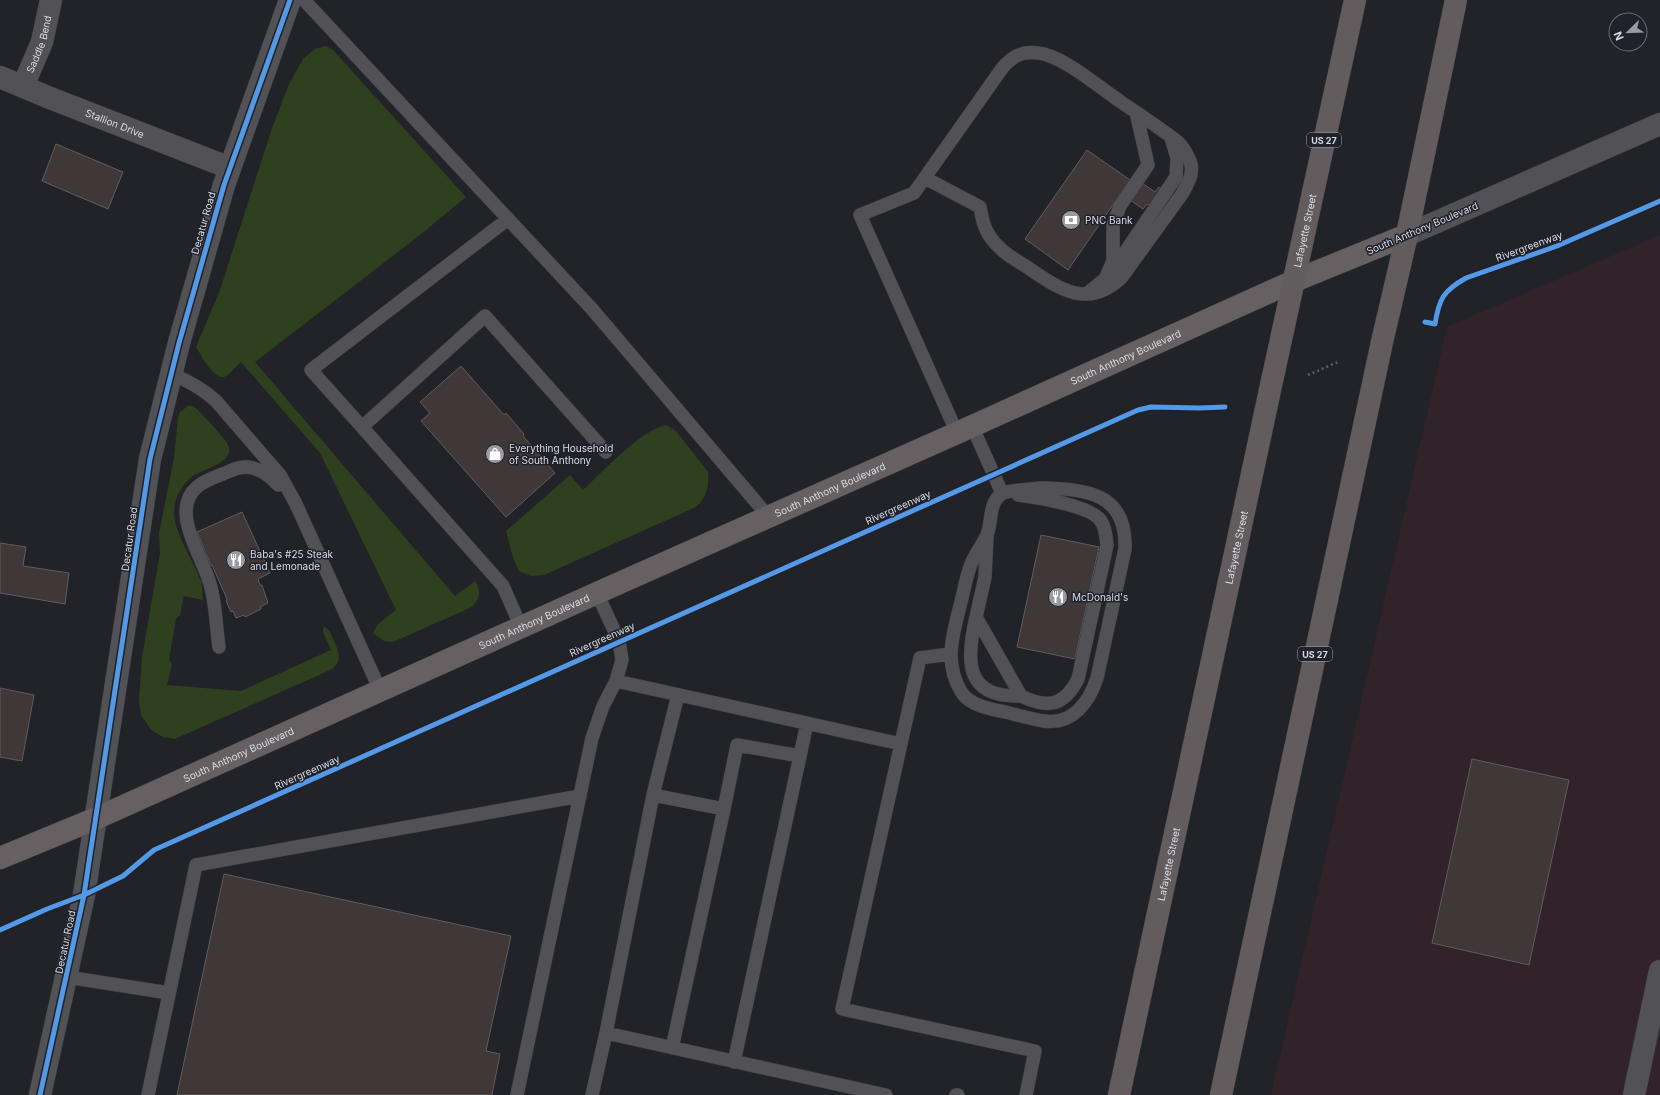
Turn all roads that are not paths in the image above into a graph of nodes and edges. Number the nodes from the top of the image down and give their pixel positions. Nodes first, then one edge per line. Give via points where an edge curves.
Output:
1 (51, 0) edge
2 (290, 0) edge
3 (304, 0) edge
4 (1355, 0) edge
5 (1456, 0) edge
6 (0, 77) edge
7 (23, 86) junction
8 (1136, 112) junction
9 (1660, 124) edge
10 (1170, 137) junction
11 (230, 168) junction
12 (925, 178) junction
13 (508, 219) junction
14 (1407, 235) junction
15 (1105, 279) junction
16 (1294, 281) junction
17 (1081, 294) junction
18 (172, 374) junction
19 (362, 427) junction
20 (964, 430) junction
21 (606, 452) dead end
22 (1002, 493) junction
23 (296, 504) junction
24 (768, 516) junction
25 (988, 532) junction
26 (596, 593) junction
27 (976, 617) junction
28 (521, 627) junction
29 (219, 647) dead end
30 (950, 654) junction
31 (616, 681) junction
32 (380, 690) junction
33 (678, 695) junction
34 (1021, 696) junction
35 (807, 723) junction
36 (901, 744) junction
37 (800, 756) junction
38 (653, 795) junction
39 (580, 796) junction
40 (724, 809) junction
41 (96, 818) junction
42 (0, 858) edge
43 (1660, 971) edge
44 (67, 977) junction
45 (169, 993) junction
46 (606, 1033) junction
47 (672, 1048) junction
48 (734, 1062) junction
49 (40, 1095) edge
50 (148, 1095) edge
51 (517, 1095) edge
52 (592, 1095) edge
53 (886, 1095) edge
54 (1026, 1095) edge
55 (1119, 1095) edge
56 (1221, 1095) edge
57 (1634, 1095) edge

1 - 7 street, Saddle Bend via 42,42
2 - 11 street, Decatur Road
3 - 13 lane
4 - 16 highway, Lafayette Street / US 27
5 - 14 highway, US 27
6 - 7 street, Stallion Drive
7 - 11 street, Stallion Drive
8 - 10 lane
8 - 12 lane via 1052,57 1024,53 1011,58 1003,67
8 - 15 lane via 1148,165 1120,206 1115,218 1113,260
9 - 14 street, South Anthony Boulevard
10 - 15 lane via 1177,158 1176,177
10 - 17 lane via 1179,143 1189,158 1192,170 1189,182 1122,277 1112,287 1097,293
11 - 18 street, Decatur Road
12 - 17 lane via 980,207 983,223 991,238 1006,253 1053,286
12 - 20 lane via 914,193 860,215
13 - 19 lane via 311,370
13 - 24 lane via 592,309
14 - 16 main road, South Anthony Boulevard
14 - 56 highway, US 27
15 - 17 lane via 1091,291
16 - 20 main road, South Anthony Boulevard
16 - 55 highway, Lafayette Street / US 27
18 - 23 lane via 192,382 216,401 280,475
18 - 41 street, Decatur Road via 150,459
19 - 21 lane via 485,316
19 - 28 lane via 503,586
20 - 22 lane
20 - 24 main road, South Anthony Boulevard
22 - 25 lane via 992,508
22 - 30 lane via 1042,488 1087,492 1111,503 1119,514 1124,526 1125,549 1098,678 1087,702 1079,710 1063,719 1045,721 986,708 972,702 963,694 954,676
22 - 34 lane via 1082,508 1101,520 1106,532 1107,545 1082,663 1072,691 1064,699 1053,703 1041,703
23 - 29 lane via 270,475 257,468 246,467 205,482 190,496 186,507 188,529 210,584
23 - 32 lane
24 - 26 main road, South Anthony Boulevard
25 - 27 lane via 985,577
25 - 30 lane via 970,566
26 - 28 main road, South Anthony Boulevard
26 - 31 lane via 619,641 622,660
27 - 34 lane
27 - 34 lane via 970,644 972,671 979,683 990,692 1005,696
28 - 32 main road, South Anthony Boulevard
30 - 36 lane via 920,658
31 - 33 lane
31 - 39 lane via 603,706 592,738
32 - 41 main road, South Anthony Boulevard
33 - 35 lane
33 - 38 lane
35 - 36 lane
35 - 37 lane
36 - 54 lane via 842,1009 1035,1051
37 - 40 lane via 737,745
37 - 48 lane
38 - 40 lane
38 - 46 lane
39 - 45 lane via 196,866
39 - 51 lane
40 - 47 lane
41 - 42 main road, South Anthony Boulevard
41 - 44 street, Decatur Road via 84,895
43 - 57 street
44 - 45 lane
44 - 49 street, Decatur Road
45 - 50 lane
46 - 47 lane
46 - 52 lane
47 - 48 lane
48 - 53 lane

